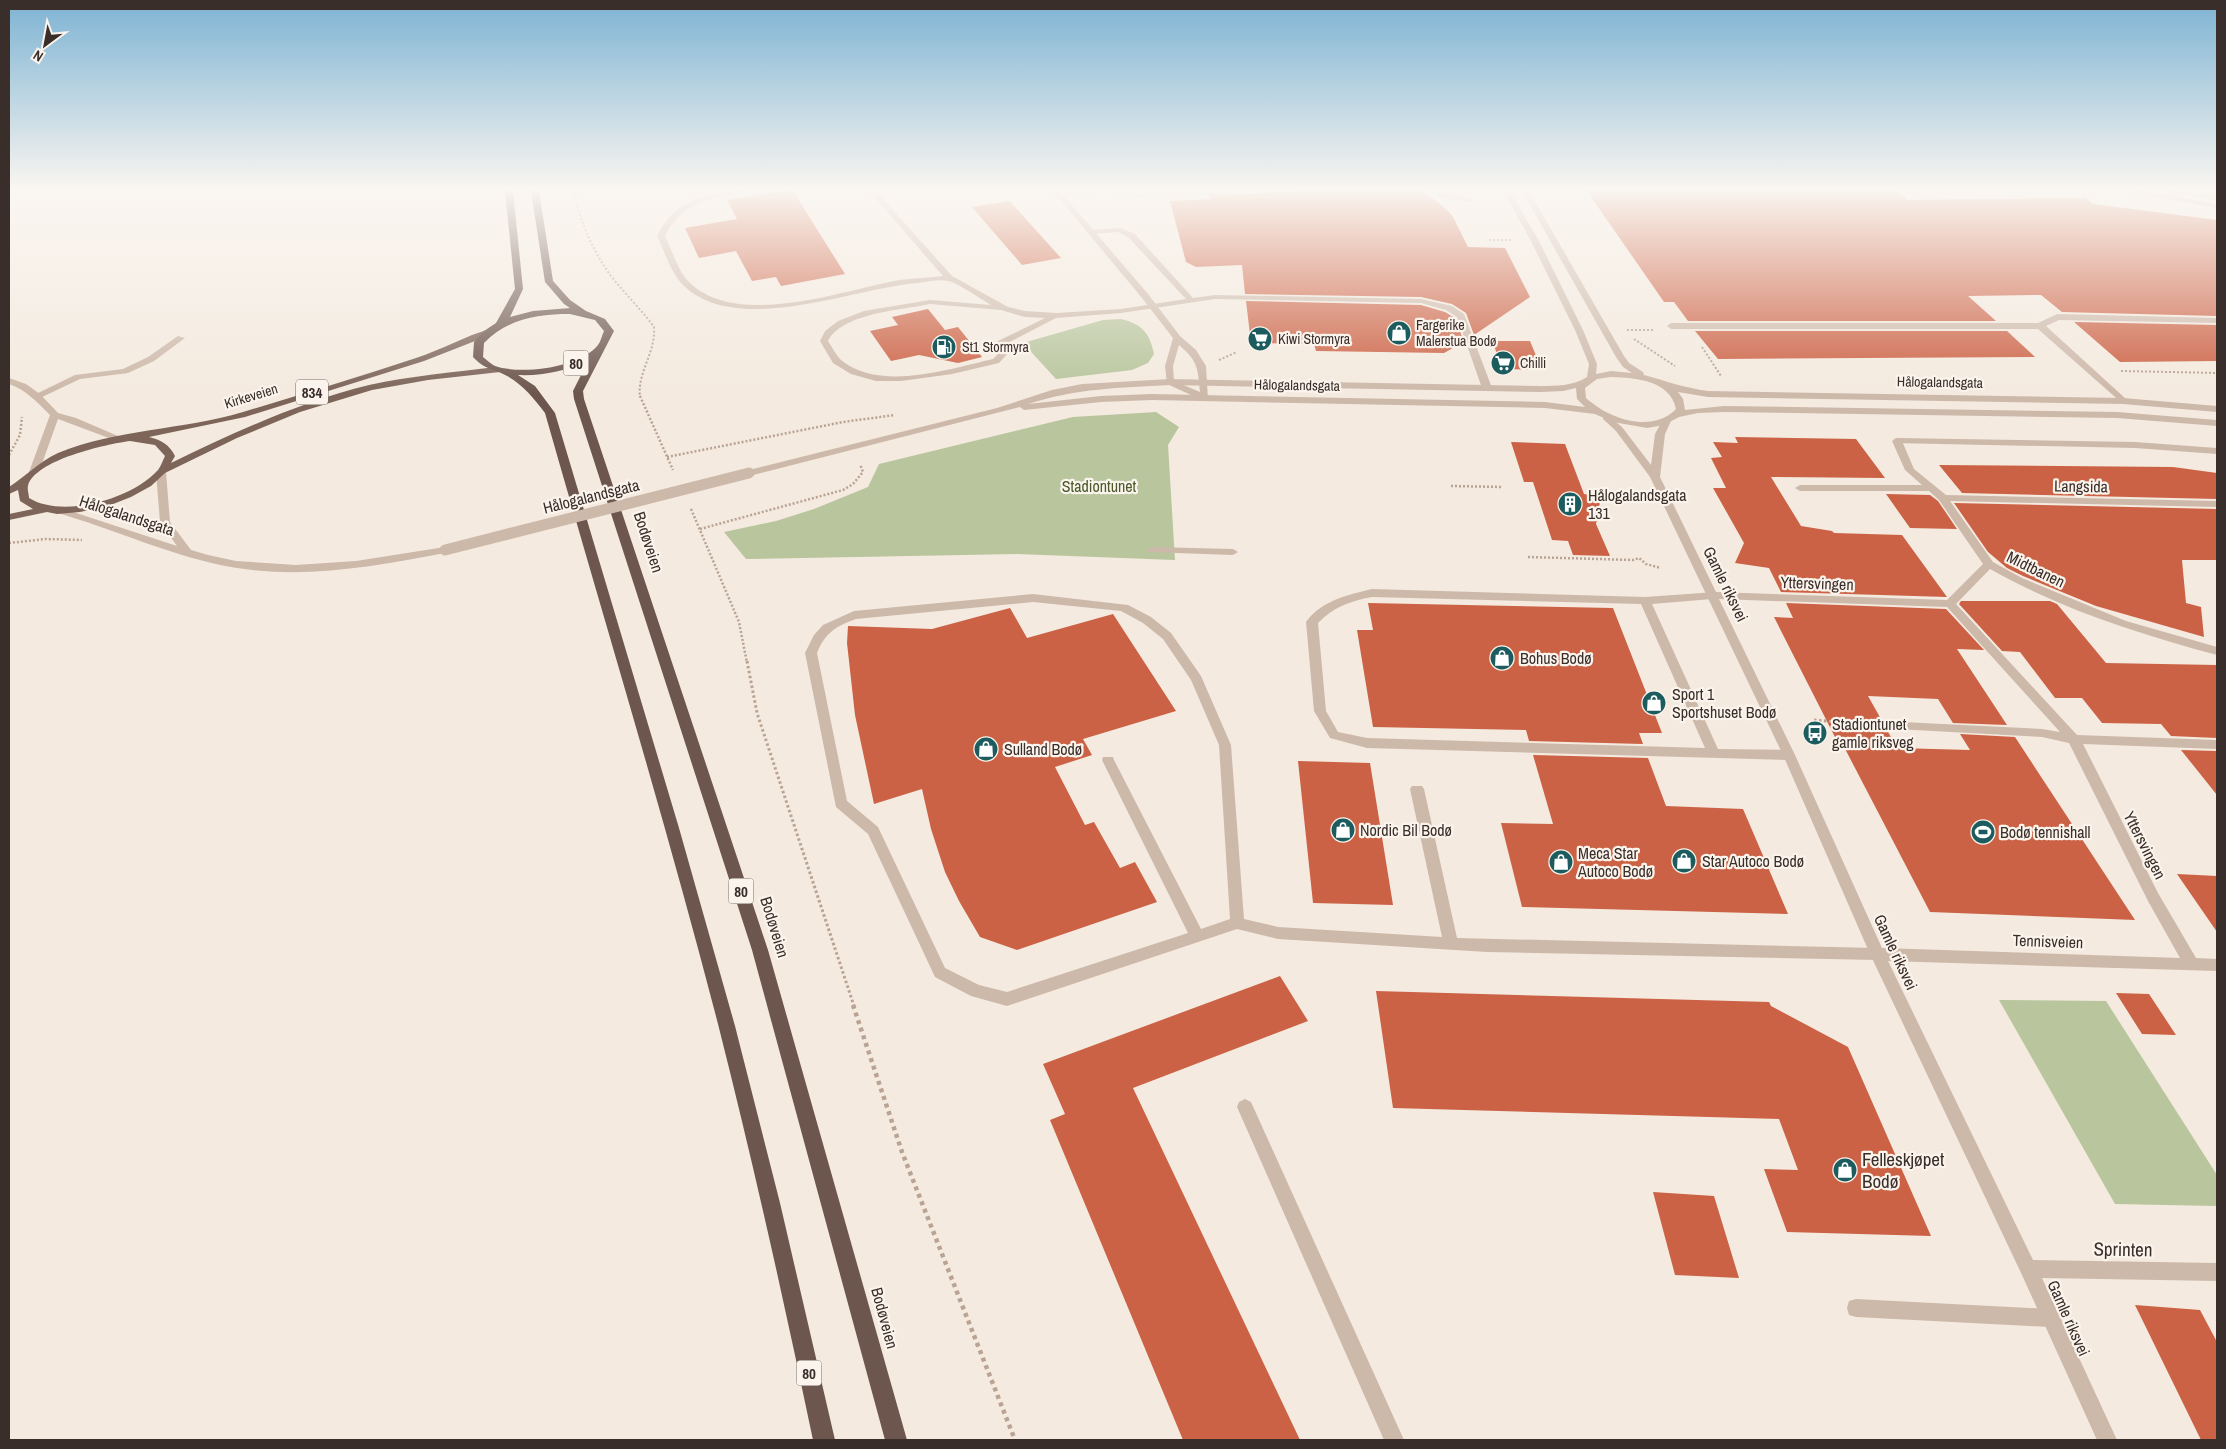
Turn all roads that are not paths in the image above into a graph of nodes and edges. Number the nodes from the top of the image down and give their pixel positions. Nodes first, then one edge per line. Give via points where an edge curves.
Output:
1 (516, 259) edge
2 (545, 259) edge
3 (673, 259) edge
4 (932, 259) edge
5 (1112, 259) edge
6 (1153, 259) edge
7 (1544, 259) edge
8 (1564, 259) edge
9 (949, 278) junction
10 (1192, 301) junction
11 (1152, 306) junction
12 (1005, 309) junction
13 (583, 313) junction
14 (1056, 316) junction
15 (2217, 321) edge
16 (499, 326) junction
17 (1671, 326) road end
18 (2040, 326) junction
19 (490, 332) junction
20 (181, 338) dead end
21 (1177, 338) junction
22 (598, 351) junction
23 (502, 371) junction
24 (1646, 378) junction
25 (9, 381) edge
26 (1587, 381) junction
27 (1170, 382) junction
28 (1205, 382) junction
29 (1662, 384) junction
30 (1487, 388) junction
31 (37, 396) junction
32 (1206, 398) junction
33 (2123, 401) junction
34 (2217, 409) edge
35 (1000, 410) junction
36 (1594, 411) junction
37 (1678, 414) junction
38 (55, 415) junction
39 (1606, 416) junction
40 (1666, 421) junction
41 (2217, 423) edge
42 (125, 439) junction
43 (2217, 451) edge
44 (162, 471) junction
45 (30, 476) junction
46 (1655, 477) junction
47 (1800, 488) dead end
48 (1932, 488) junction
49 (9, 490) edge
50 (1944, 498) junction
51 (2217, 504) edge
52 (45, 509) junction
53 (58, 510) junction
54 (9, 517) edge
55 (1152, 550) dead end
56 (186, 551) junction
57 (1232, 552) dead end
58 (1989, 564) junction
59 (1712, 596) junction
60 (1645, 601) junction
61 (1950, 604) junction
62 (2217, 651) edge
63 (1882, 725) road end
64 (2074, 739) junction
65 (2217, 744) edge
66 (1714, 753) junction
67 (1789, 755) junction
68 (1108, 760) dead end
69 (1417, 789) dead end
70 (1237, 922) junction
71 (1197, 936) junction
72 (1452, 944) junction
73 (1877, 954) junction
74 (2191, 964) junction
75 (2217, 965) edge
76 (1245, 1108) dead end
77 (2028, 1269) junction
78 (2217, 1272) edge
79 (1856, 1308) dead end
80 (2049, 1318) junction
81 (824, 1440) edge
82 (896, 1440) edge
83 (1394, 1440) edge
84 (2107, 1440) edge

1 - 16 highway, Bodøveien / 80 via 519,289
2 - 13 highway, Bodøveien / 80 via 549,282 567,302
3 - 9 street via 686,285 700,295 748,308 781,306 898,283
4 - 9 street
5 - 11 street
6 - 10 street
7 - 26 street via 1593,364
8 - 24 street via 1620,357
9 - 12 street
10 - 11 street
10 - 30 street via 1215,297 1421,301 1449,308 1461,316
11 - 14 street
11 - 21 street
12 - 14 street
12 - 14 street via 930,302 911,305 864,314 840,323 824,341 827,350 843,367 863,376 890,380 996,361 1004,353 1002,342
13 - 16 highway, Bodøveien / 80 via 533,314
13 - 22 highway, Bodøveien / 80 via 601,320 609,331
15 - 18 street via 2057,317
16 - 19 highway, Bodøveien / 80
17 - 18 street
18 - 33 street
19 - 23 highway, Bodøveien / 80 via 479,342 476,352 483,364
19 - 42 main road, Kirkeveien / 834 via 421,360 242,415
20 - 31 street via 151,359 125,371 78,377
21 - 27 street via 1169,366
21 - 28 street via 1193,352 1202,366
22 - 23 highway, 80 via 555,369 529,373
22 - 82 highway, Bodøveien / 80 via 578,391 579,399 760,950
23 - 44 main road, Kirkeveien / 834 via 428,377 361,391 296,410
23 - 81 highway, Bodøveien / 80 via 531,388 550,413 711,968 750,1118
24 - 26 street, Hålogalandsgata via 1611,374
24 - 29 street, Hålogalandsgata
25 - 31 street
26 - 30 street, Hålogalandsgata via 1563,388
26 - 36 street via 1580,394
27 - 28 street, Hålogalandsgata
27 - 32 street
27 - 35 street, Hålogalandsgata via 1082,387
28 - 30 street, Hålogalandsgata
28 - 32 street
29 - 33 street, Hålogalandsgata via 1708,394
29 - 37 street, Hålogalandsgata via 1681,403
31 - 38 street
32 - 35 street, Hålogalandsgata via 1101,399
32 - 36 street, Hålogalandsgata via 1546,405
33 - 34 street, Hålogalandsgata
35 - 56 street, Hålogalandsgata, bridge via 445,550 394,559 314,568 276,568 207,558
36 - 39 street, Hålogalandsgata
37 - 40 street, Hålogalandsgata
37 - 41 street, Hålogalandsgata via 1724,409 1977,412 2145,416
38 - 42 street
38 - 45 street
39 - 40 street, Hålogalandsgata via 1637,424
39 - 46 street, Gamle riksvei
40 - 46 street via 1660,434
42 - 44 main road, Kirkeveien / 834 via 156,442 167,449 169,461
42 - 45 main road, Kirkeveien / 834 via 91,444 69,452 43,465
43 - 48 street, Midtbanen via 2135,445 1897,441 1910,470
44 - 53 main road, Kirkeveien / 834 via 138,489 116,499 89,507
44 - 56 street, Hålogalandsgata via 165,522
45 - 49 main road, Kirkeveien / 834
45 - 52 main road, Kirkeveien / 834 via 22,488 24,499
46 - 59 street, Gamle riksvei
47 - 48 street
48 - 50 street, Midtbanen
50 - 51 street, Langsida
50 - 58 street, Midtbanen
52 - 53 main road, Kirkeveien / 834
52 - 54 main road, Kirkeveien / 834
53 - 56 street, Hålogalandsgata
55 - 57 street
58 - 61 street
58 - 62 street, Midtbanen via 2018,580 2122,624
59 - 60 street, Yttersvingen
59 - 61 street, Yttersvingen
59 - 67 street, Gamle riksvei
60 - 66 street
60 - 66 street, Yttersvingen via 1372,593 1344,599 1324,608 1312,622 1320,711 1334,735 1367,743
61 - 64 street, Yttersvingen
63 - 64 street via 2042,732
64 - 65 street
64 - 74 street, Yttersvingen via 2153,897
66 - 67 street, Yttersvingen
67 - 73 street, Gamle riksvei
68 - 71 street
69 - 72 street
70 - 71 street
70 - 71 street via 1225,745 1197,679 1167,636 1147,620 1124,608 1033,598 854,615 833,623 816,638 811,653 841,803 872,831 940,972 976,991 1007,999
70 - 72 street, Tennisveien via 1278,933
72 - 73 street, Tennisveien
73 - 74 street, Tennisveien
73 - 77 street, Gamle riksvei
74 - 75 street, Tennisveien
76 - 83 street
77 - 78 street, Sprinten
77 - 80 street, Gamle riksvei
79 - 80 street
80 - 84 street, Gamle riksvei

